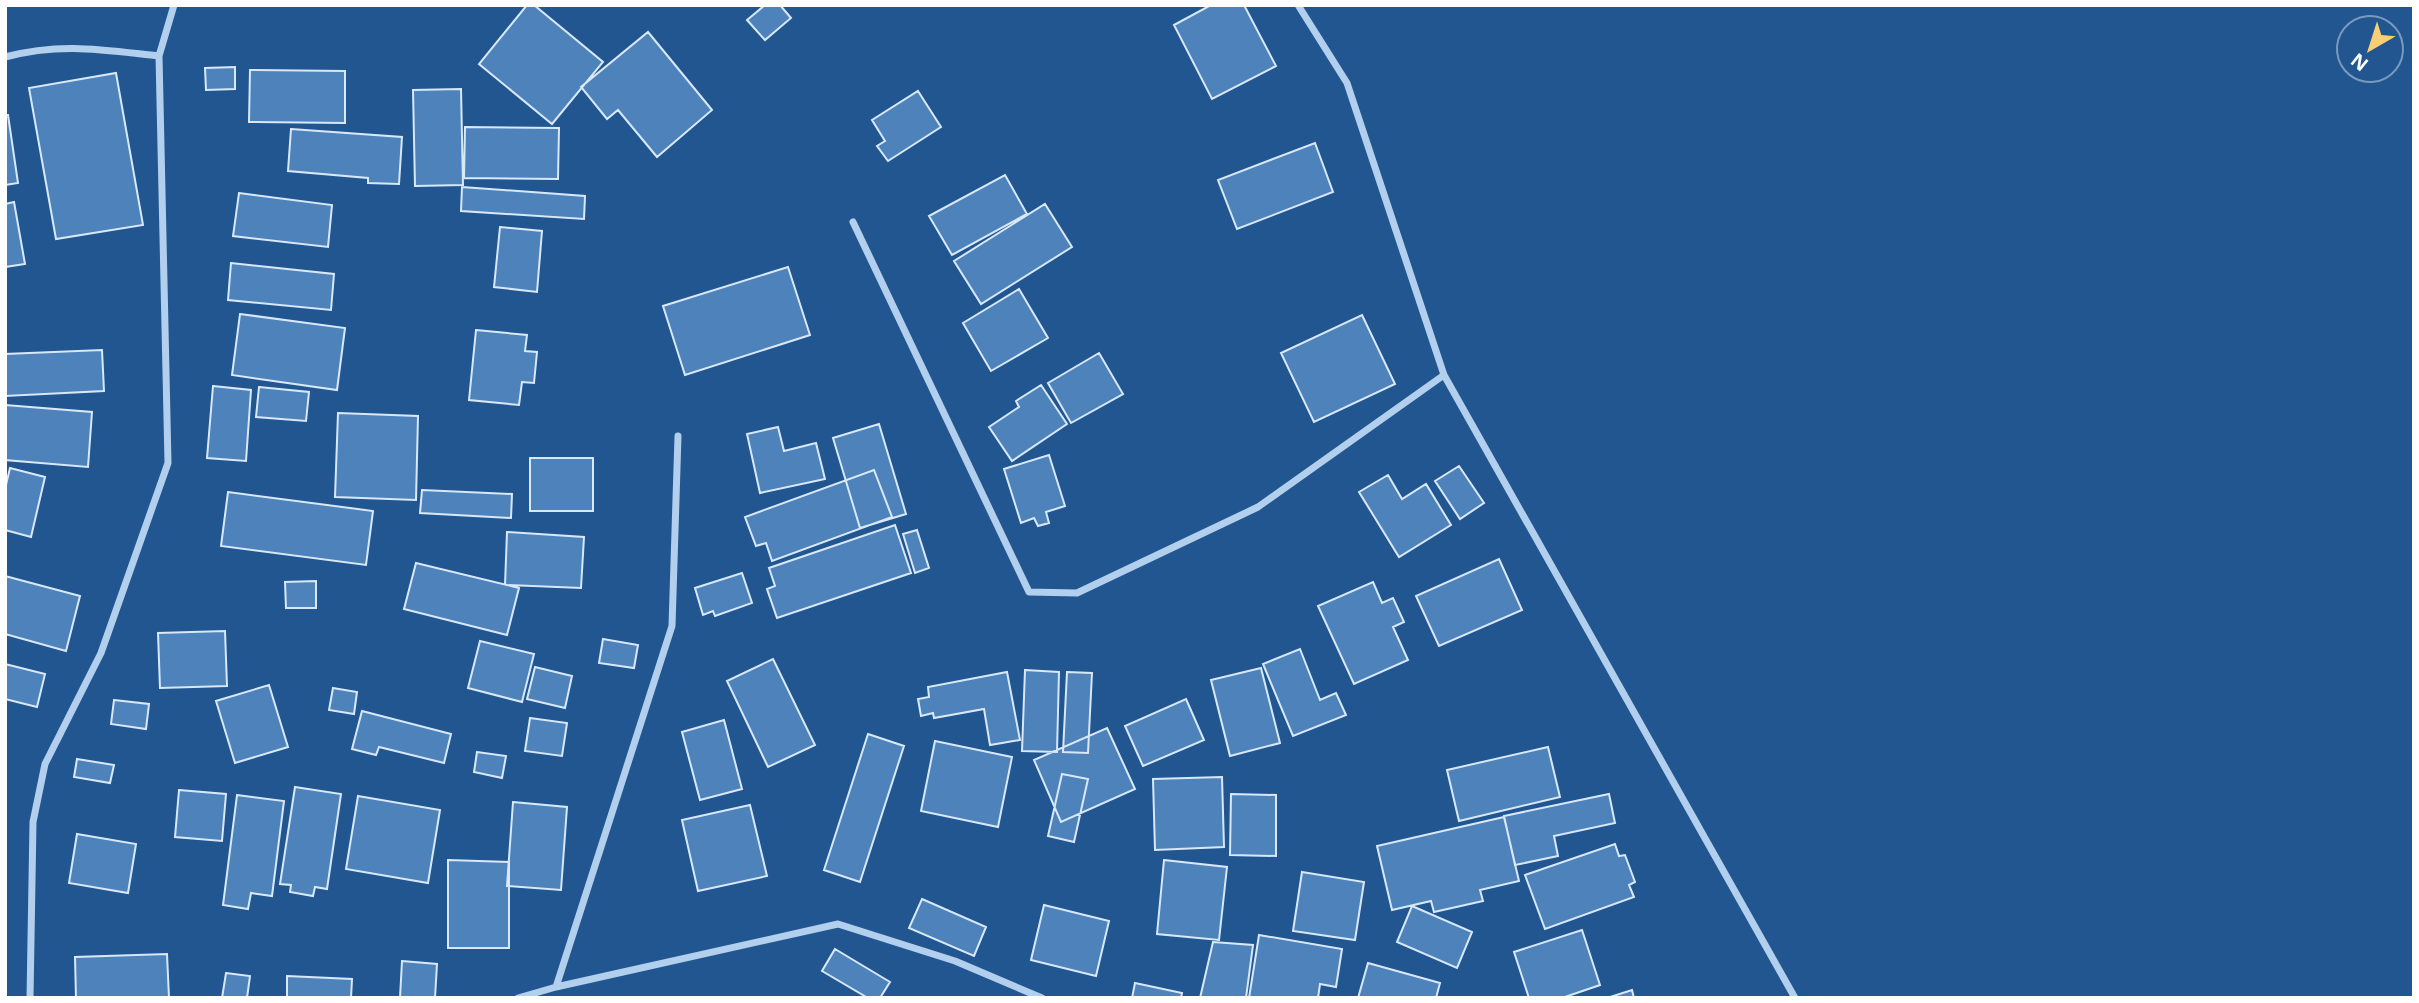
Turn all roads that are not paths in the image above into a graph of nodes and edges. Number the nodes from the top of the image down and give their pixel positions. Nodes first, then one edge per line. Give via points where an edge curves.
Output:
1 (174, 5) edge
2 (1298, 5) edge
3 (159, 56) junction
4 (5, 57) edge
5 (853, 222) dead end
6 (1444, 375) junction
7 (678, 436) dead end
8 (556, 987) junction
9 (30, 998) edge
10 (518, 998) edge
11 (1042, 998) edge
12 (1795, 998) edge

1 - 3 street
2 - 6 street via 1347,83
3 - 4 street via 78,47 33,49
3 - 9 street via 168,463 101,653 46,764 33,822
5 - 6 street via 1029,592 1077,593 1258,507
6 - 12 street
7 - 8 street via 672,626
8 - 10 street
8 - 11 street via 838,924 955,961

